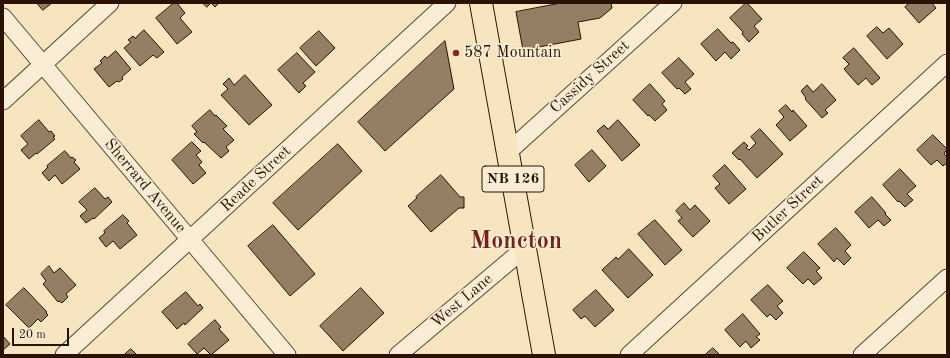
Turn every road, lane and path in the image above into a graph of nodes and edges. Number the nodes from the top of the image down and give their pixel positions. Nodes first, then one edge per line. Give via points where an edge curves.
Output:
1 (110, 3) edge
2 (447, 3) edge
3 (481, 3) edge
4 (673, 3) edge
5 (3, 17) edge
6 (947, 63) edge
7 (42, 64) junction
8 (3, 101) edge
9 (508, 152) junction
10 (191, 240) junction
11 (525, 248) junction
12 (947, 278) edge
13 (64, 355) edge
14 (287, 355) edge
15 (398, 355) edge
16 (544, 355) edge
17 (629, 355) edge
18 (862, 355) edge

1 - 7 street
2 - 10 street, Reade Street
3 - 9 main road, NB 126
4 - 9 street, Cassidy Street
5 - 7 street, Sherrard Avenue
6 - 17 street, Butler Street
7 - 8 street
7 - 10 street, Sherrard Avenue
9 - 11 main road, NB 126
10 - 13 street, Reade Street
10 - 14 street, Sherrard Avenue
11 - 15 street, West Lane
11 - 16 main road, NB 126
12 - 18 street

